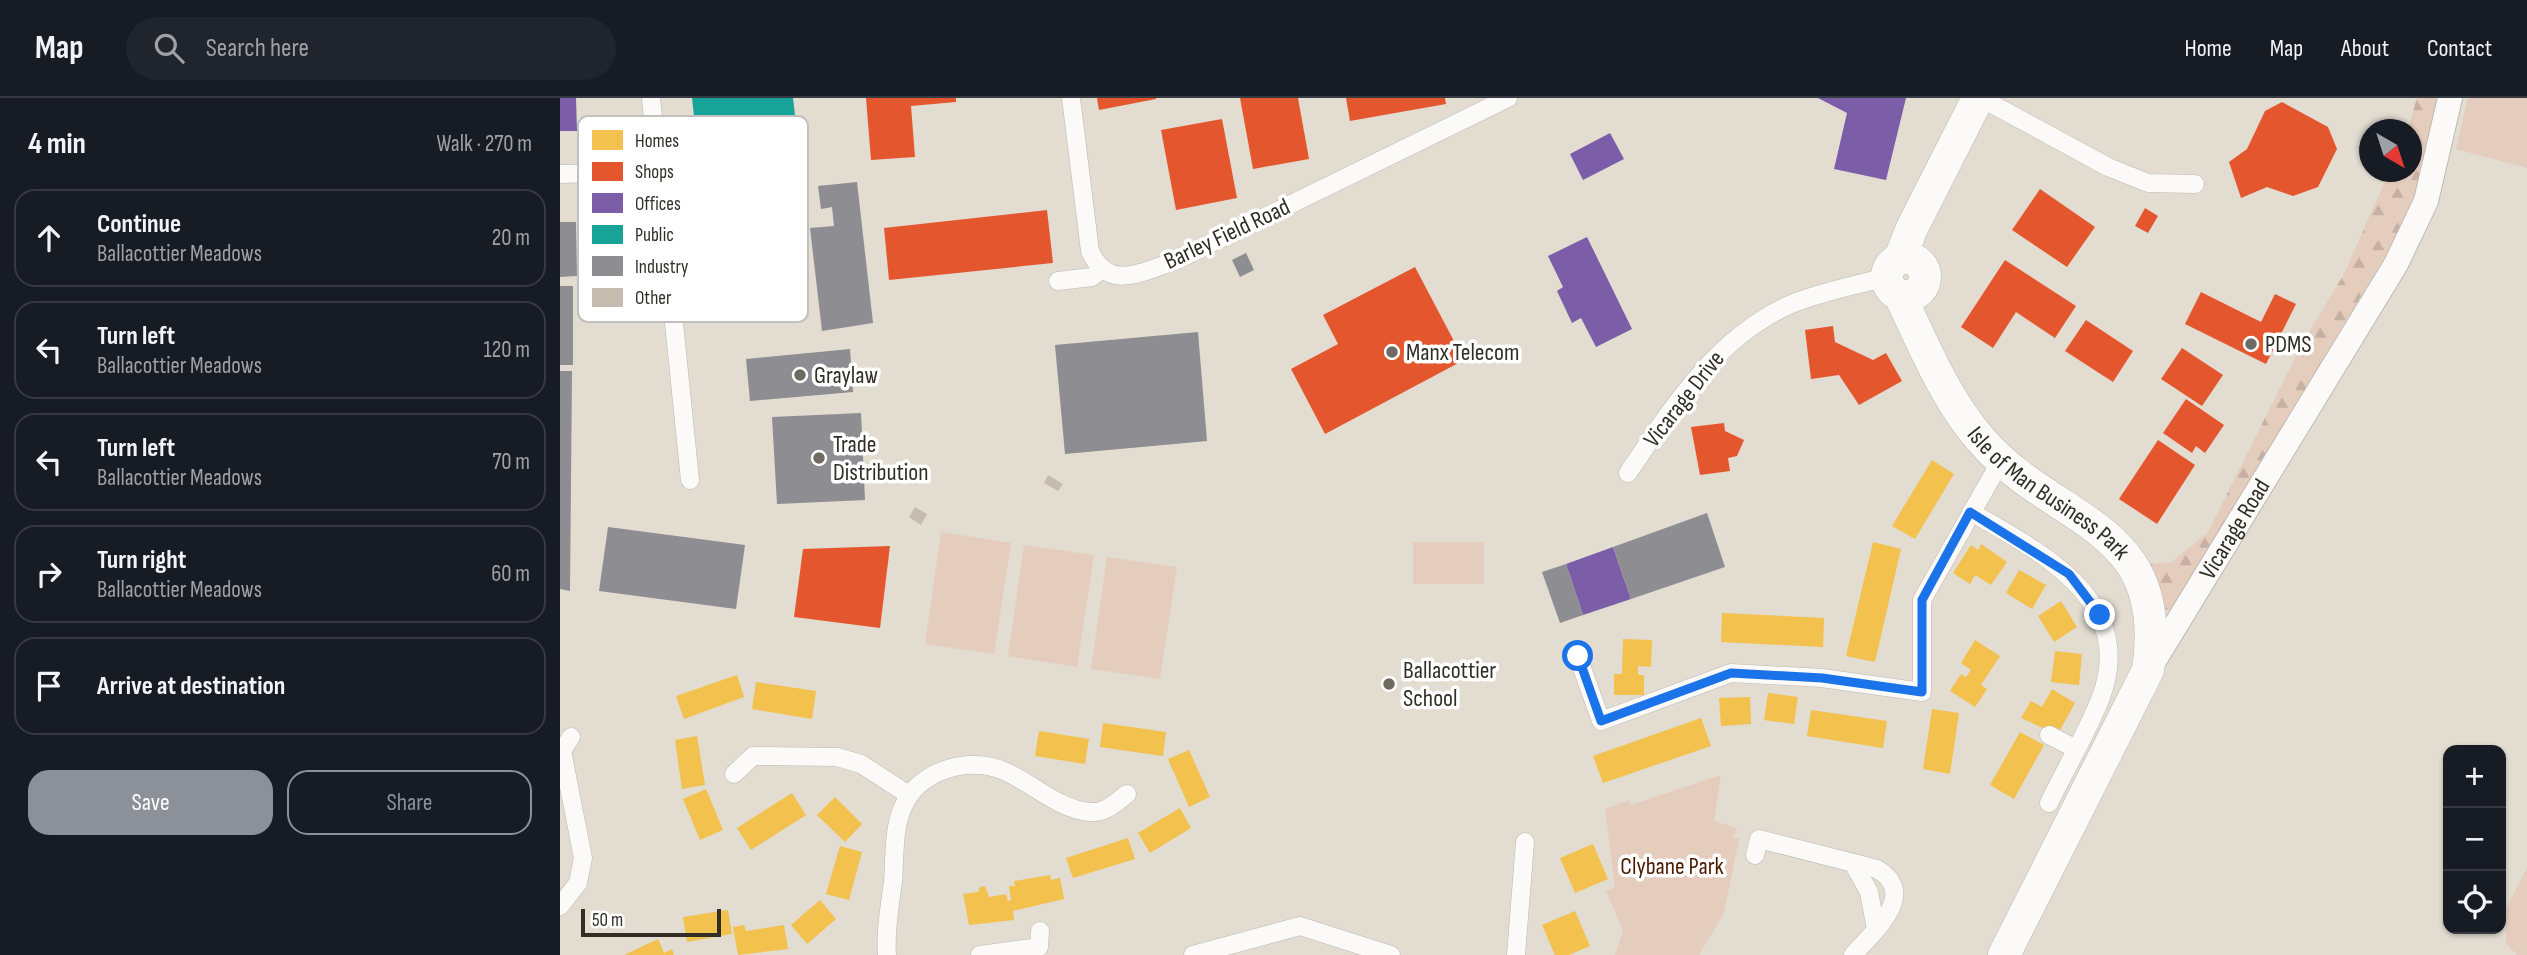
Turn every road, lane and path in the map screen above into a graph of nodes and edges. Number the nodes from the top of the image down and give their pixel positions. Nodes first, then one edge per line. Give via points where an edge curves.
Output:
1 (651, 98) edge
2 (1071, 98) edge
3 (1508, 98) edge
4 (1980, 98) edge
5 (2450, 98) edge
6 (653, 116) edge
7 (560, 174) edge
8 (578, 174) edge
9 (2195, 184) dead end
10 (1101, 270) junction
11 (1058, 281) dead end
12 (1897, 285) junction
13 (674, 322) edge
14 (2002, 459) junction
15 (1628, 473) dead end
16 (690, 480) dead end
17 (1970, 512) junction
18 (1578, 656) dead end
19 (2148, 670) junction
20 (2049, 735) dead end
21 (564, 747) edge
22 (2076, 749) junction
23 (734, 774) dead end
24 (1127, 794) dead end
25 (909, 795) junction
26 (2049, 803) dead end
27 (1525, 842) dead end
28 (1755, 855) dead end
29 (1853, 863) junction
30 (560, 906) edge
31 (1876, 929) junction
32 (1040, 944) edge
33 (1380, 954) edge
34 (887, 955) edge
35 (979, 955) edge
36 (1194, 955) edge
37 (1516, 955) edge
38 (1853, 955) edge
39 (2004, 955) edge

1 - 6 street
2 - 10 street via 1090,251
3 - 10 street, Barley Field Road via 1177,260 1125,275 1112,276
4 - 9 street, Isle of Man Business Park via 2108,167 2148,183
4 - 12 highway, Isle of Man Business Park via 1912,228
5 - 19 street, Vicarage Road via 2426,201 2396,264
7 - 8 street
10 - 11 street via 1092,277
12 - 14 highway, Isle of Man Business Park via 1932,364 1959,410
12 - 15 street, Vicarage Drive via 1814,295 1760,320 1725,346
13 - 16 street
14 - 17 street
14 - 19 highway, Isle of Man Business Park via 2103,531 2132,564 2149,602 2153,635
17 - 18 street via 1922,600 1922,692 1822,678 1731,673 1601,721
17 - 22 street via 2069,574 2100,615 2109,663 2101,696
19 - 39 highway, Vicarage Road
20 - 22 street
21 - 30 street via 583,858 578,883
22 - 26 street
23 - 25 street via 746,752 837,757 862,764
24 - 25 street via 1104,811 1087,812 1003,771 964,765 932,776
25 - 34 street via 898,825
27 - 37 street
28 - 29 street via 1759,839
29 - 31 street via 1869,892
29 - 31 street via 1884,873 1896,890 1890,911
31 - 38 street
32 - 35 street
33 - 36 street via 1300,926

